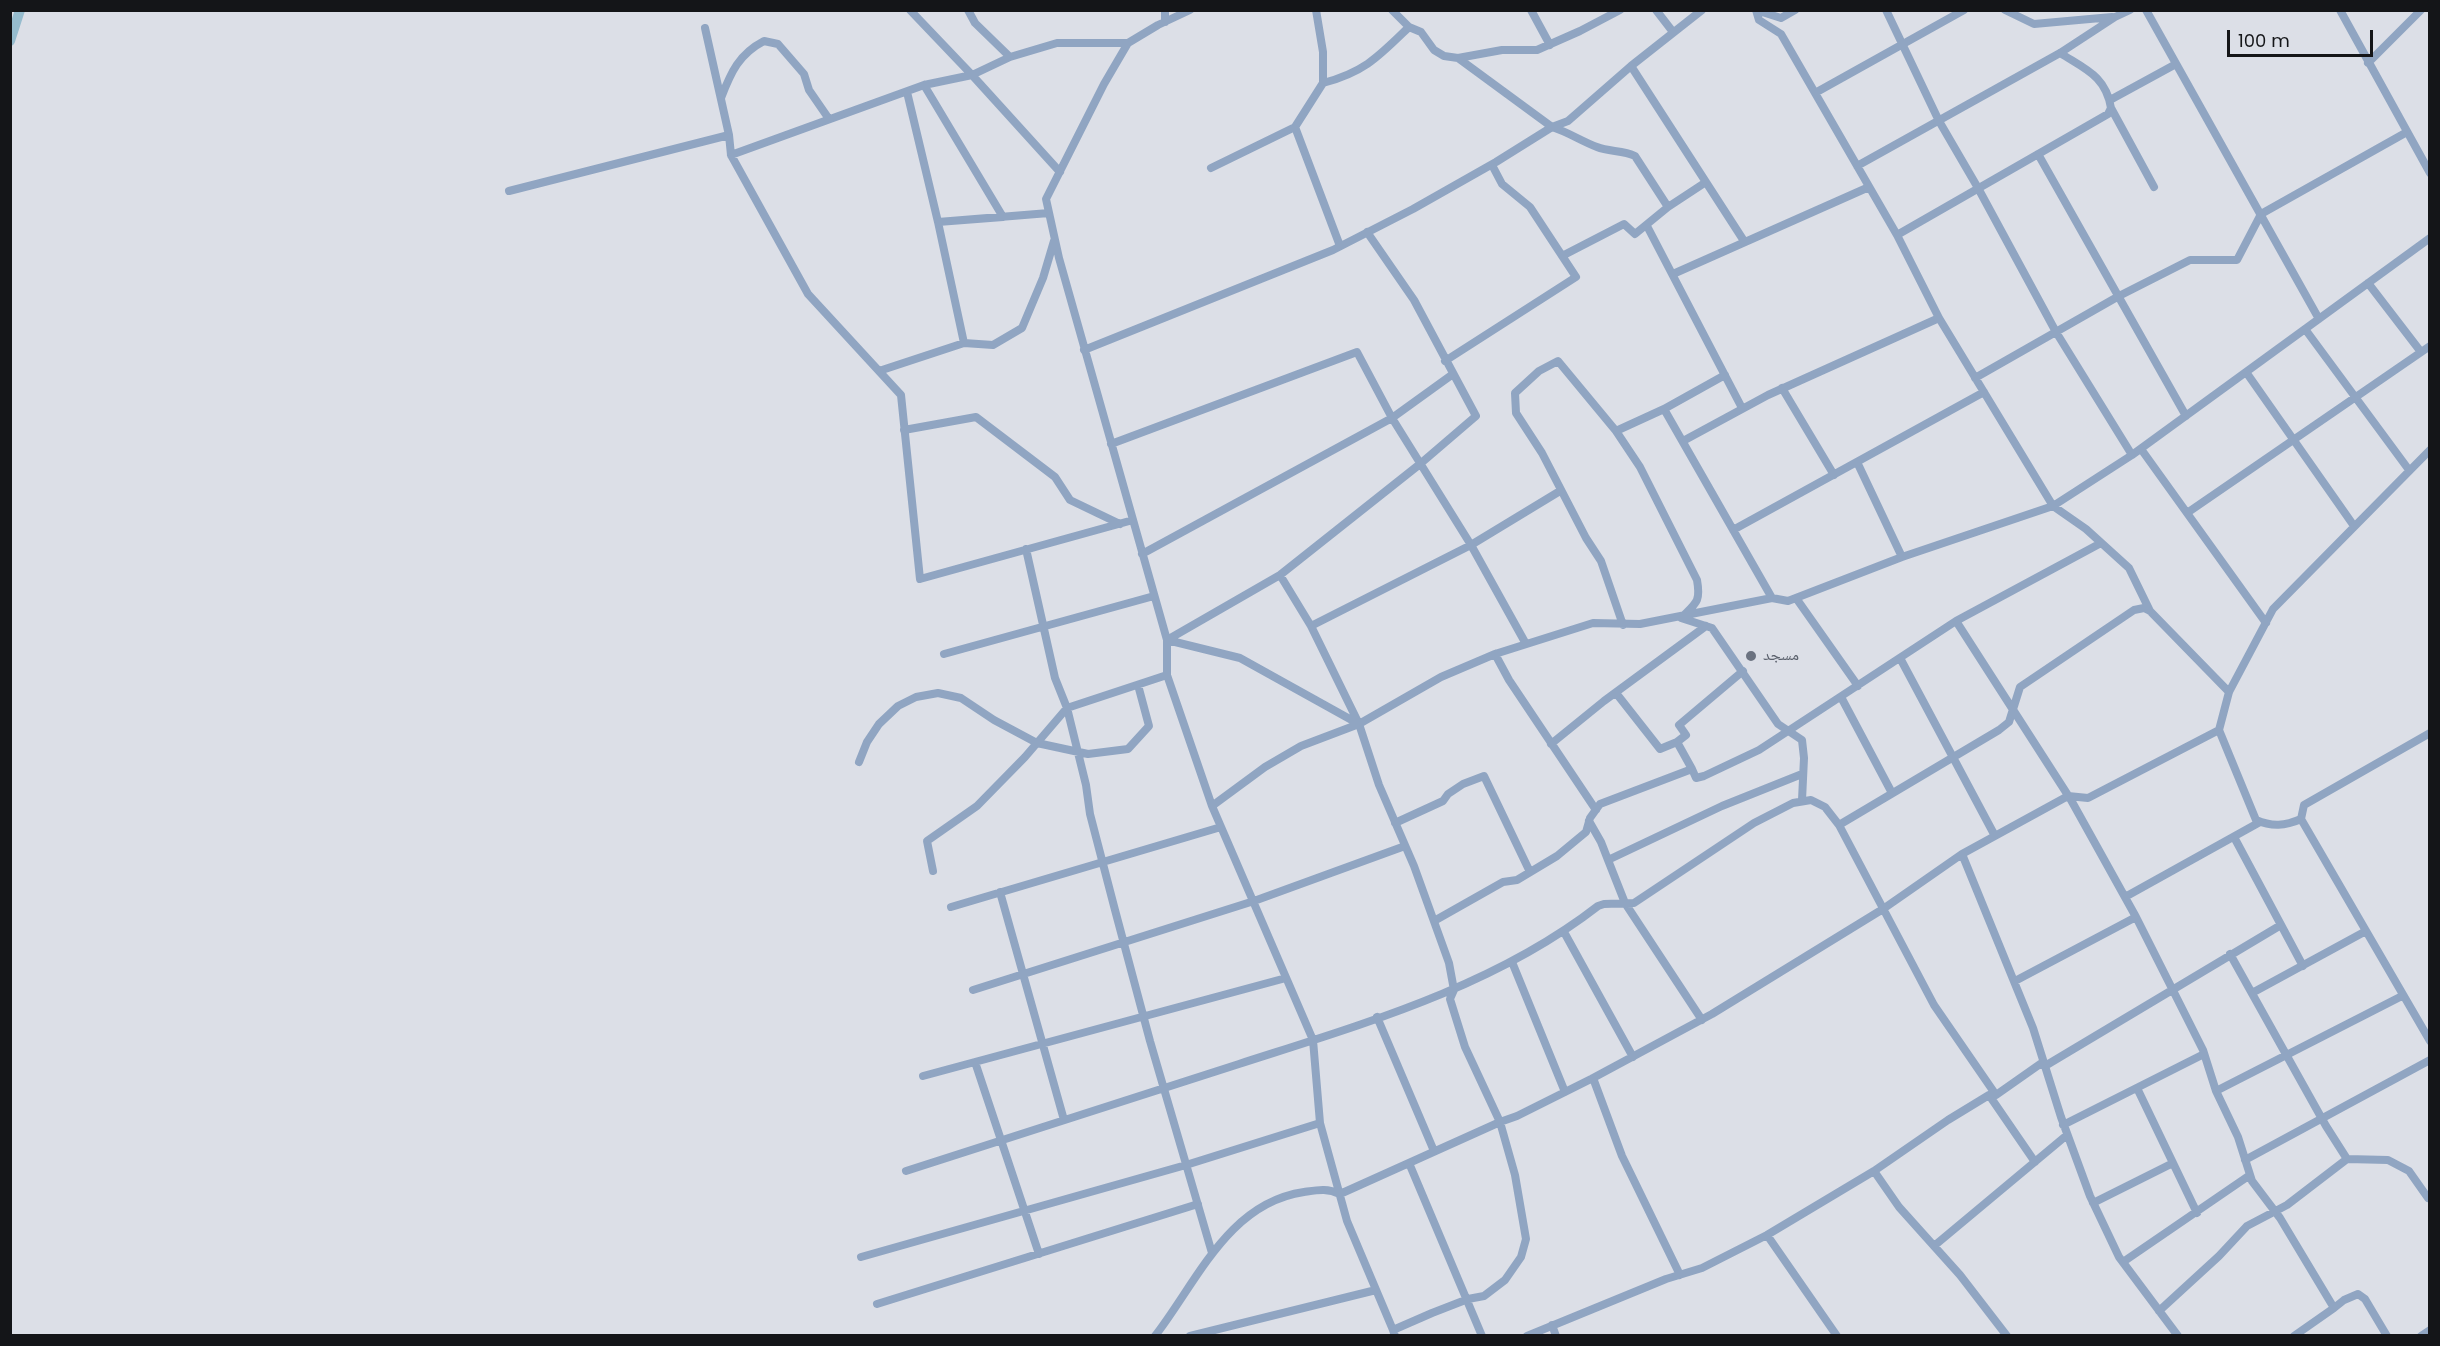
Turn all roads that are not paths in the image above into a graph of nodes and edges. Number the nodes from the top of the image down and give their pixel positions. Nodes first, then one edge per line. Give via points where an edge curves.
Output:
1 (910, 10) edge
2 (968, 10) edge
3 (1165, 10) edge
4 (1190, 10) edge
5 (1316, 10) edge
6 (1392, 10) edge
7 (1532, 10) edge
8 (1620, 10) edge
9 (1656, 10) edge
10 (1702, 10) edge
11 (1756, 10) edge
12 (1795, 10) edge
13 (1886, 10) edge
14 (1964, 10) edge
15 (2006, 10) edge
16 (2130, 10) edge
17 (2146, 10) edge
18 (2340, 10) edge
19 (2421, 10) edge
20 (2115, 16) junction
21 (1165, 22) junction
22 (1409, 27) junction
23 (705, 28) dead end
24 (1673, 33) junction
25 (1128, 43) junction
26 (1550, 45) junction
27 (1903, 46) junction
28 (2060, 53) junction
29 (1010, 57) junction
30 (1458, 58) junction
31 (2368, 63) junction
32 (2176, 64) junction
33 (1631, 66) junction
34 (972, 75) junction
35 (1323, 83) junction
36 (924, 85) junction
37 (907, 92) junction
38 (1815, 93) junction
39 (721, 98) junction
40 (2110, 104) junction
41 (829, 119) junction
42 (1939, 121) junction
43 (1552, 127) junction
44 (1295, 128) junction
45 (2407, 132) junction
46 (729, 135) junction
47 (2038, 154) junction
48 (731, 155) junction
49 (1491, 165) junction
50 (1857, 166) junction
51 (1211, 168) dead end
52 (1060, 172) junction
53 (2430, 173) edge
54 (1706, 182) junction
55 (1869, 187) junction
56 (2154, 187) dead end
57 (1978, 188) junction
58 (509, 191) dead end
59 (1668, 207) junction
60 (1049, 213) junction
61 (2261, 214) junction
62 (938, 222) junction
63 (1647, 226) junction
64 (1367, 232) junction
65 (1897, 235) junction
66 (2430, 238) edge
67 (1054, 239) junction
68 (1744, 241) junction
69 (1340, 246) junction
70 (1562, 256) junction
71 (1673, 274) junction
72 (2368, 283) junction
73 (2119, 296) junction
74 (1939, 318) junction
75 (2319, 319) junction
76 (2305, 329) junction
77 (2056, 332) junction
78 (964, 343) junction
79 (2430, 346) edge
80 (1084, 350) junction
81 (2421, 352) junction
82 (1445, 361) junction
83 (879, 371) junction
84 (2246, 372) junction
85 (1453, 374) junction
86 (1725, 375) junction
87 (1975, 378) junction
88 (1782, 388) junction
89 (1984, 392) junction
90 (2355, 397) junction
91 (1742, 408) junction
92 (1664, 409) junction
93 (2187, 416) junction
94 (1392, 418) junction
95 (904, 430) junction
96 (1616, 431) junction
97 (2294, 440) junction
98 (1683, 441) junction
99 (1111, 444) junction
100 (2140, 449) junction
101 (2430, 450) edge
102 (2132, 455) junction
103 (1857, 462) junction
104 (1420, 464) junction
105 (2409, 470) junction
106 (1834, 475) junction
107 (1560, 491) junction
108 (2053, 506) junction
109 (2187, 513) junction
110 (1133, 520) junction
111 (1120, 524) junction
112 (2354, 526) junction
113 (1734, 530) junction
114 (2101, 543) junction
115 (1471, 545) junction
116 (1026, 549) junction
117 (1142, 554) junction
118 (1902, 557) junction
119 (1280, 575) junction
120 (1154, 596) junction
121 (1772, 598) junction
122 (1796, 598) junction
123 (2150, 611) junction
124 (1681, 618) junction
125 (1956, 621) junction
126 (2266, 623) junction
127 (1623, 625) junction
128 (1311, 626) junction
129 (1706, 626) junction
130 (1044, 628) junction
131 (1167, 640) junction
132 (1526, 645) junction
133 (944, 654) dead end
134 (1495, 654) junction
135 (1900, 658) junction
136 (1743, 671) junction
137 (1167, 675) junction
138 (1138, 685) junction
139 (1858, 686) junction
140 (2229, 692) junction
141 (1616, 693) junction
142 (1841, 698) junction
143 (1067, 708) junction
144 (2013, 711) junction
145 (1359, 724) junction
146 (2219, 730) junction
147 (1788, 731) junction
148 (2430, 733) edge
149 (1677, 742) junction
150 (1037, 743) junction
151 (1551, 744) junction
152 (1078, 752) junction
153 (1952, 758) junction
154 (859, 762) dead end
155 (1692, 769) junction
156 (1803, 774) junction
157 (1892, 793) junction
158 (2068, 795) junction
159 (1802, 800) junction
160 (1212, 806) junction
161 (1596, 810) junction
162 (2301, 819) junction
163 (1589, 821) junction
164 (2260, 822) junction
165 (1395, 823) junction
166 (1839, 825) junction
167 (1221, 827) junction
168 (1995, 836) junction
169 (2234, 837) junction
170 (1405, 846) junction
171 (1962, 854) junction
172 (1608, 860) junction
173 (1102, 862) junction
174 (933, 871) dead end
175 (1530, 872) junction
176 (1000, 892) junction
177 (2125, 897) junction
178 (1254, 901) junction
179 (1625, 903) junction
180 (951, 907) dead end
181 (1883, 909) junction
182 (2136, 917) junction
183 (1434, 921) junction
184 (2281, 925) junction
185 (1564, 932) junction
186 (2366, 932) junction
187 (1123, 942) junction
188 (2230, 954) junction
189 (1512, 962) junction
190 (2303, 966) junction
191 (1023, 974) junction
192 (1286, 978) junction
193 (2015, 981) junction
194 (2172, 988) junction
195 (973, 990) dead end
196 (1454, 990) junction
197 (2252, 993) junction
198 (2402, 996) junction
199 (1143, 1016) junction
200 (1377, 1017) junction
201 (1702, 1020) junction
202 (1313, 1040) junction
203 (2430, 1041) edge
204 (1042, 1044) junction
205 (2204, 1054) junction
206 (2287, 1055) junction
207 (1633, 1057) junction
208 (2430, 1060) edge
209 (975, 1062) junction
210 (2044, 1064) junction
211 (923, 1076) dead end
212 (1593, 1078) junction
213 (1164, 1088) junction
214 (2137, 1088) junction
215 (1564, 1092) junction
216 (2216, 1092) junction
217 (1992, 1095) junction
218 (2322, 1119) junction
219 (1064, 1120) junction
220 (1500, 1122) junction
221 (1320, 1123) junction
222 (2063, 1125) junction
223 (2067, 1134) junction
224 (1002, 1141) junction
225 (1434, 1151) junction
226 (2347, 1159) junction
227 (2245, 1160) junction
228 (2035, 1162) junction
229 (2173, 1162) junction
230 (1409, 1163) junction
231 (1186, 1165) junction
232 (906, 1172) dead end
233 (1874, 1172) junction
234 (2250, 1175) junction
235 (1340, 1194) junction
236 (2428, 1198) edge
237 (2093, 1203) junction
238 (1197, 1204) junction
239 (1025, 1210) junction
240 (2274, 1212) junction
241 (2198, 1213) junction
242 (1767, 1235) junction
243 (1934, 1246) junction
244 (1212, 1253) junction
245 (1039, 1254) junction
246 (861, 1257) dead end
247 (2122, 1262) junction
248 (1680, 1275) junction
249 (1376, 1290) junction
250 (1468, 1299) junction
251 (877, 1304) dead end
252 (2334, 1308) junction
253 (2159, 1311) junction
254 (1552, 1325) junction
255 (1226, 1327) junction
256 (2430, 1330) edge
257 (1394, 1333) edge
258 (1155, 1335) edge
259 (1190, 1335) edge
260 (1229, 1335) edge
261 (1482, 1335) edge
262 (1527, 1335) edge
263 (1556, 1335) edge
264 (1837, 1335) edge
265 (2007, 1335) edge
266 (2178, 1335) edge
267 (2294, 1335) edge
268 (2387, 1335) edge
269 (2421, 1335) edge

1 - 34 street
2 - 29 street via 975,23
3 - 21 street
4 - 21 street
5 - 35 street
6 - 22 street
7 - 26 street
8 - 26 street
9 - 24 street
10 - 24 street
11 - 12 street via 1781,18
11 - 38 street via 1759,20 1781,34
13 - 27 street
14 - 27 street
15 - 20 street via 2034,24
16 - 20 street
17 - 32 street
18 - 31 street
19 - 31 street
20 - 28 street
21 - 25 street
22 - 30 street via 1421,32 1434,50
22 - 35 street via 1376,59 1349,76
23 - 39 street
24 - 33 street
25 - 29 street via 1057,43
25 - 52 street
26 - 30 street via 1537,50 1502,50
27 - 38 street
27 - 42 street
28 - 40 street via 2100,80
28 - 42 street
29 - 34 street
30 - 43 street
31 - 45 street
32 - 40 street
32 - 61 street
33 - 43 street via 1568,121
33 - 54 street
34 - 36 street
34 - 52 street
35 - 44 street
36 - 37 street
36 - 62 street via 1003,217
37 - 41 street
37 - 62 street
38 - 50 street
39 - 41 street via 738,59 764,41 778,44 804,74 809,90
39 - 46 street
40 - 47 street via 2108,114
40 - 56 street
41 - 48 street
42 - 50 street
42 - 57 street
43 - 49 street
43 - 59 street via 1599,148 1635,156
44 - 51 street
44 - 69 street
45 - 53 street
45 - 61 street
46 - 48 street
46 - 58 street
47 - 57 street
47 - 73 street
48 - 83 street via 808,294
49 - 64 street
49 - 70 street via 1502,184 1530,207
50 - 55 street
52 - 60 street via 1046,198
54 - 59 street
54 - 68 street
55 - 65 street
55 - 68 street
57 - 65 street
57 - 77 street
59 - 63 street
60 - 62 street
60 - 67 street
61 - 73 street via 2237,260 2190,260
61 - 75 street
62 - 78 street
63 - 70 street via 1635,234 1624,224
63 - 71 street
64 - 69 street
64 - 82 street via 1414,300
65 - 74 street
66 - 72 street
67 - 78 street via 1022,328 993,345
67 - 80 street
68 - 71 street
69 - 80 street
70 - 82 street via 1576,277
71 - 86 street
72 - 75 street
72 - 81 street
73 - 77 street
73 - 93 street
74 - 87 street
74 - 88 street
75 - 76 street
76 - 84 street
76 - 90 street
77 - 87 street
77 - 102 street
78 - 83 street
79 - 81 street
80 - 99 street
81 - 90 street
82 - 85 street
83 - 95 street via 901,395
84 - 93 street
84 - 97 street
85 - 94 street
85 - 104 street via 1476,416
86 - 91 street
86 - 92 street
87 - 89 street
88 - 91 street
88 - 106 street
89 - 103 street
89 - 108 street
90 - 97 street
90 - 105 street
91 - 98 street
92 - 96 street
92 - 98 street
93 - 100 street
94 - 99 street via 1357,352
94 - 104 street
94 - 117 street
95 - 111 street via 976,417 1055,477 1070,500
95 - 116 street via 920,579
96 - 107 street via 1558,361 1539,371 1515,393 1516,413
96 - 124 street via 1640,467 1697,580 1700,595
97 - 109 street
97 - 112 street
98 - 113 street
99 - 110 street
100 - 102 street
100 - 109 street
101 - 105 street
102 - 108 street
103 - 106 street
103 - 118 street
104 - 115 street
104 - 119 street
105 - 112 street
106 - 113 street
107 - 115 street
107 - 127 street via 1601,561
108 - 114 street
108 - 118 street
109 - 126 street
110 - 111 street
110 - 117 street
111 - 116 street
112 - 126 street via 2273,609
113 - 121 street
114 - 123 street via 2129,568
114 - 125 street
115 - 128 street
115 - 132 street
116 - 130 street
117 - 120 street
118 - 122 street
119 - 128 street
119 - 131 street
120 - 130 street
120 - 131 street
121 - 122 street
121 - 124 street
122 - 139 street
123 - 140 street
123 - 144 street via 2134,610 2020,687
124 - 127 street
124 - 129 street
125 - 135 street
125 - 144 street
126 - 140 street
127 - 132 street via 1593,623
128 - 145 street
129 - 136 street via 1713,628
129 - 141 street
130 - 133 street
130 - 143 street via 1055,678
131 - 137 street
131 - 145 street via 1240,658
132 - 134 street
134 - 145 street via 1441,677
134 - 151 street
135 - 139 street
135 - 153 street
136 - 147 street via 1778,724
136 - 149 street via 1679,725 1686,735
137 - 138 street
137 - 160 street
138 - 143 street
138 - 152 street via 1149,726 1128,749
139 - 142 street
140 - 146 street
141 - 149 street via 1660,749
141 - 151 street
142 - 147 street
142 - 157 street
143 - 150 street
143 - 152 street
144 - 153 street via 2009,722 1999,730
144 - 158 street
145 - 160 street via 1300,746
145 - 165 street
146 - 158 street via 2088,798
146 - 164 street
147 - 155 street via 1759,750 1704,776 1696,778
147 - 156 street via 1802,740
148 - 162 street via 2304,806
149 - 155 street
150 - 152 street
150 - 154 street via 962,698 938,693 898,706 879,724
150 - 174 street via 977,806 927,841
151 - 161 street
152 - 173 street
153 - 157 street
153 - 168 street
155 - 161 street via 1600,804
156 - 159 street
156 - 172 street via 1722,806
157 - 166 street
158 - 168 street
158 - 177 street
159 - 166 street via 1826,807
159 - 179 street via 1754,823 1634,903
160 - 167 street
161 - 163 street
162 - 164 street via 2285,825
162 - 186 street
163 - 172 street
163 - 175 street via 1586,832
164 - 169 street
165 - 170 street
165 - 175 street via 1443,801 1463,784 1485,776
166 - 181 street
167 - 173 street
167 - 178 street
168 - 171 street
169 - 177 street
169 - 184 street
170 - 178 street
170 - 183 street
171 - 181 street
171 - 193 street
172 - 179 street
173 - 176 street
173 - 187 street
175 - 183 street via 1503,882
176 - 180 street
176 - 191 street
177 - 182 street
178 - 187 street
178 - 192 street
179 - 185 street via 1598,906
179 - 201 street
181 - 201 street
181 - 217 street via 1934,1005
182 - 193 street
182 - 194 street
183 - 196 street
184 - 188 street
184 - 190 street
185 - 189 street
185 - 207 street
186 - 190 street
186 - 198 street
187 - 191 street
187 - 199 street
188 - 194 street
188 - 197 street
189 - 196 street
189 - 215 street
190 - 197 street
191 - 195 street
191 - 204 street
192 - 199 street
192 - 202 street
193 - 210 street
194 - 205 street
194 - 210 street
196 - 200 street
196 - 220 street via 1450,999 1466,1047
197 - 206 street
198 - 203 street
198 - 206 street
199 - 204 street
199 - 213 street
200 - 202 street
200 - 225 street
201 - 207 street
202 - 213 street
202 - 221 street
204 - 209 street
204 - 219 street
205 - 214 street
205 - 216 street
206 - 216 street
206 - 218 street
207 - 212 street
208 - 218 street
209 - 211 street
209 - 224 street
210 - 217 street
210 - 222 street
212 - 215 street
212 - 248 street via 1622,1156
213 - 219 street
213 - 231 street
214 - 222 street
214 - 229 street
215 - 220 street
216 - 227 street
217 - 228 street
217 - 233 street via 1948,1120
218 - 226 street
218 - 227 street
219 - 224 street
220 - 225 street
220 - 250 street via 1515,1175 1526,1239 1521,1257 1505,1280 1484,1296
221 - 231 street
221 - 235 street
222 - 223 street
223 - 228 street
223 - 237 street
224 - 232 street
224 - 239 street
225 - 230 street
226 - 236 street via 2388,1160 2409,1171
226 - 240 street
227 - 234 street
228 - 243 street
229 - 237 street
229 - 241 street
230 - 235 street
230 - 250 street
231 - 238 street
231 - 239 street
233 - 242 street
233 - 243 street
234 - 240 street
234 - 241 street
235 - 244 street via 1328,1189 1291,1194 1269,1202 1237,1224
235 - 249 street
237 - 247 street
238 - 244 street
238 - 245 street
239 - 245 street
239 - 246 street
240 - 252 street
240 - 253 street via 2247,1226
241 - 247 street
242 - 248 street
242 - 264 street
243 - 265 street
244 - 258 street
245 - 251 street
247 - 253 street
248 - 254 street
249 - 255 street
249 - 257 street
250 - 257 street
250 - 261 street
252 - 267 street
252 - 268 street via 2358,1294
253 - 266 street
254 - 262 street
254 - 263 street
255 - 259 street
255 - 260 street
256 - 269 street

